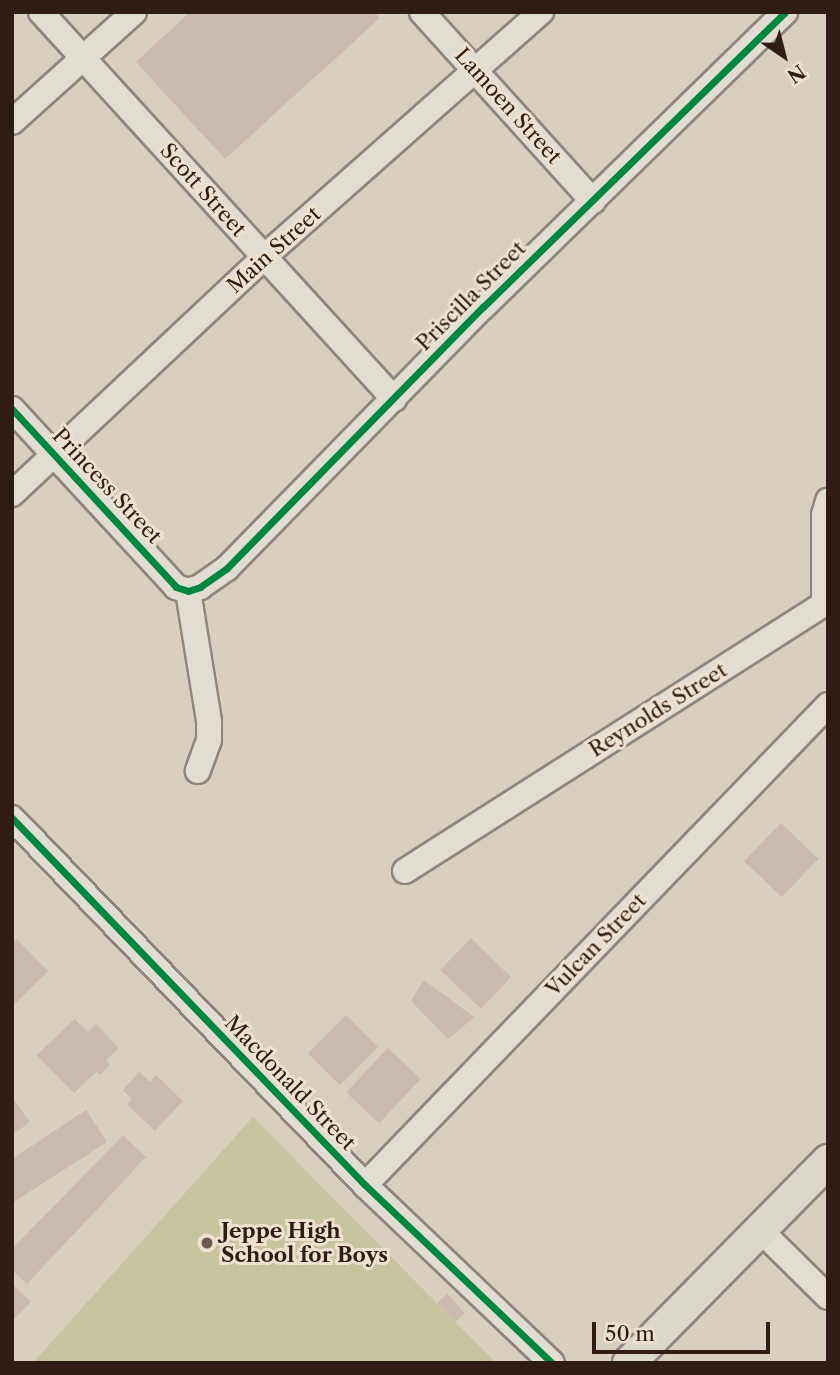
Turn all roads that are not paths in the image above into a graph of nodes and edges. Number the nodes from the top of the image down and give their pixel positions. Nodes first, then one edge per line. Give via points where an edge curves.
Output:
1 (41, 12) edge
2 (134, 12) edge
3 (422, 12) edge
4 (541, 12) edge
5 (785, 12) edge
6 (83, 58) junction
7 (476, 71) junction
8 (12, 122) edge
9 (593, 201) junction
10 (264, 257) junction
11 (394, 399) junction
12 (12, 408) edge
13 (54, 455) junction
14 (12, 494) edge
15 (828, 501) edge
16 (182, 589) junction
17 (826, 606) edge
18 (828, 705) edge
19 (198, 771) dead end
20 (12, 818) edge
21 (405, 871) dead end
22 (828, 1161) edge
23 (365, 1185) junction
24 (761, 1231) junction
25 (828, 1297) edge
26 (552, 1363) edge
27 (629, 1363) edge

1 - 6 street, Scott Street
2 - 6 street
3 - 7 street, Lamoen Street
4 - 7 street, Main Street
5 - 9 street, Priscilla Street
6 - 8 street
6 - 10 street, Scott Street
7 - 9 street, Lamoen Street
7 - 10 street, Main Street
9 - 11 street, Priscilla Street
10 - 11 street, Scott Street
10 - 13 street, Main Street
11 - 16 street, Priscilla Street via 227,568 201,587
12 - 13 street, Princess Street
13 - 14 street, Main Street
13 - 16 street, Princess Street
15 - 17 street, Reynolds Street via 824,515
16 - 19 street via 209,721 209,740
17 - 21 street, Reynolds Street
18 - 23 street, Vulcan Street
20 - 23 street, Macdonald Street
22 - 24 main road
23 - 26 street, Macdonald Street
24 - 25 street
24 - 27 main road

